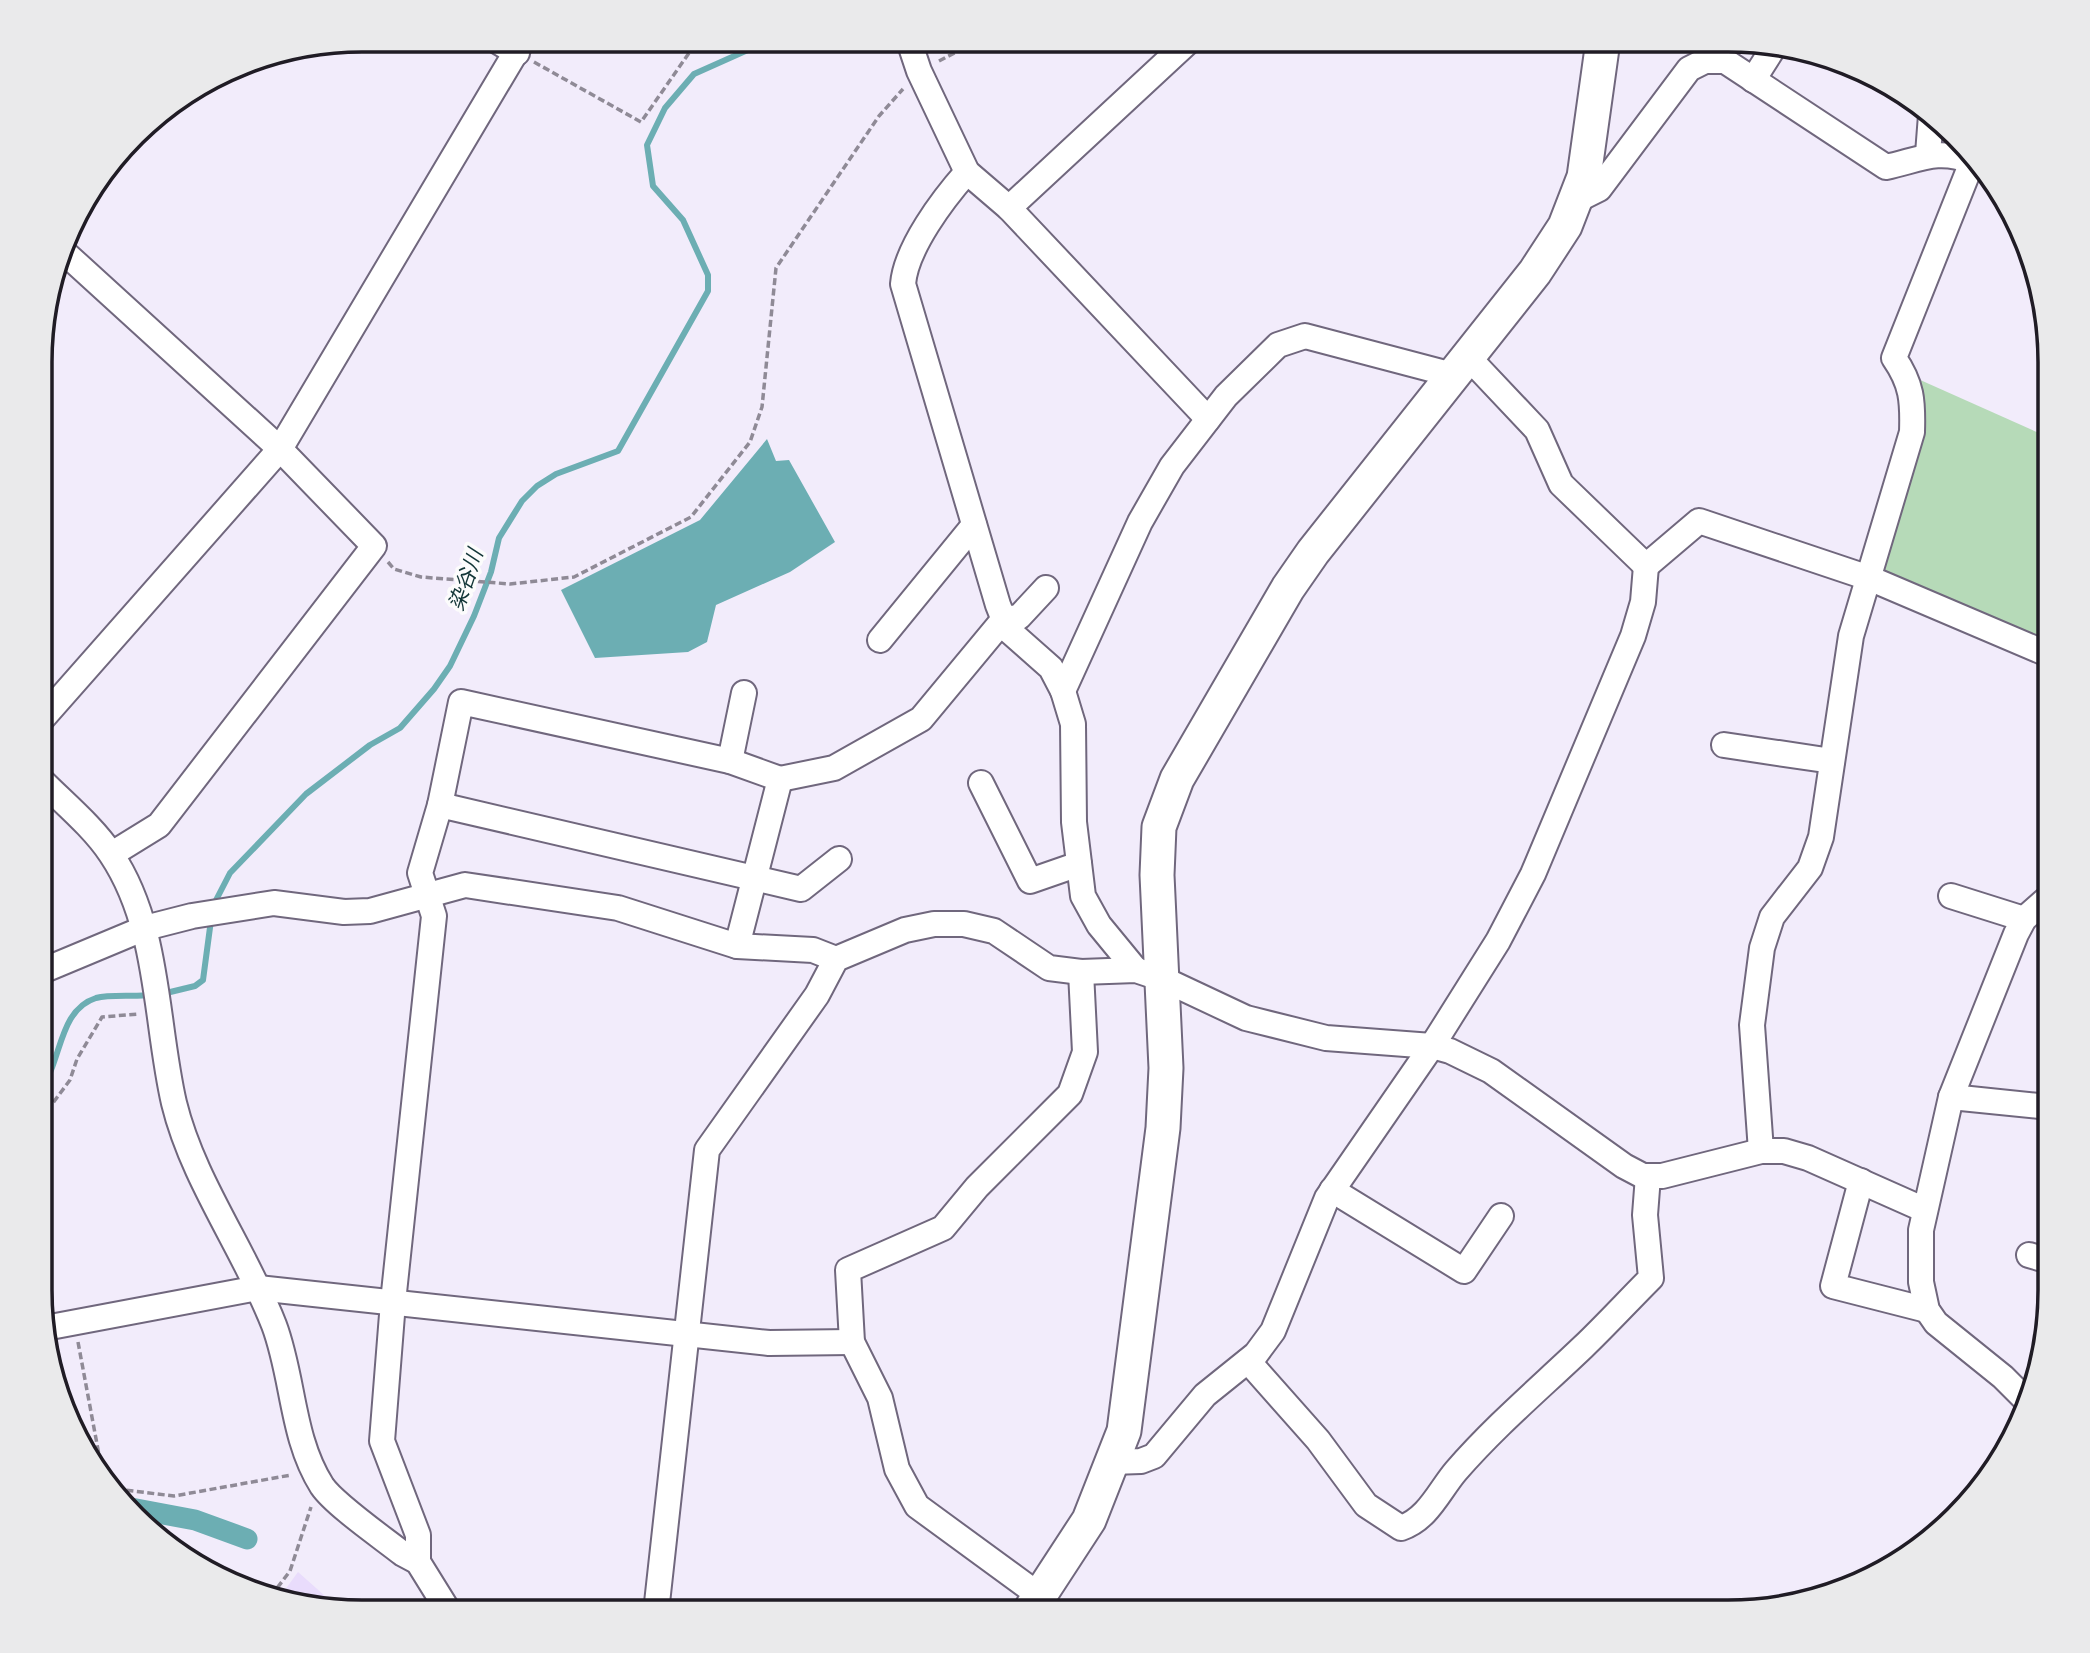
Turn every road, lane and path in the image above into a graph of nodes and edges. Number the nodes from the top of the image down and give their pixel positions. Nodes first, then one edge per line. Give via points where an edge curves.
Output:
1 (517, 52) edge
2 (528, 52) edge
3 (690, 52) edge
4 (913, 52) edge
5 (956, 52) edge
6 (1177, 52) edge
7 (1602, 52) edge
8 (1769, 55) edge
9 (919, 71) junction
10 (1754, 80) junction
11 (1930, 127) edge
12 (1928, 154) junction
13 (1960, 157) edge
14 (1969, 168) edge
15 (967, 172) junction
16 (1575, 201) junction
17 (1009, 208) junction
18 (70, 259) edge
19 (1461, 367) junction
20 (1208, 419) junction
21 (281, 449) junction
22 (975, 525) junction
23 (374, 546) junction
24 (1646, 566) junction
25 (1869, 578) junction
26 (1046, 588) dead end
27 (1004, 619) junction
28 (880, 640) dead end
29 (2038, 650) edge
30 (1063, 691) junction
31 (744, 693) dead end
32 (52, 708) edge
33 (1724, 745) dead end
34 (730, 761) junction
35 (1832, 761) junction
36 (780, 779) junction
37 (981, 783) dead end
38 (52, 791) edge
39 (440, 805) junction
40 (112, 854) junction
41 (839, 859) dead end
42 (1079, 864) junction
43 (754, 879) junction
44 (1951, 896) dead end
45 (428, 897) junction
46 (2038, 907) edge
47 (2024, 919) junction
48 (145, 928) junction
49 (737, 946) junction
50 (836, 959) junction
51 (52, 967) edge
52 (1081, 972) junction
53 (1150, 975) junction
54 (157, 1014) junction
55 (1432, 1046) junction
56 (1951, 1097) junction
57 (52, 1104) edge
58 (2038, 1106) edge
59 (1761, 1151) junction
60 (1648, 1175) junction
61 (1861, 1181) junction
62 (1332, 1190) junction
63 (1925, 1210) junction
64 (1501, 1216) dead end
65 (258, 1288) junction
66 (393, 1302) junction
67 (1927, 1310) junction
68 (74, 1322) junction
69 (55, 1326) edge
70 (687, 1332) junction
71 (852, 1342) junction
72 (1248, 1361) junction
73 (2020, 1394) edge
74 (99, 1453) edge
75 (1112, 1462) junction
76 (319, 1480) junction
77 (125, 1490) edge
78 (418, 1562) junction
79 (277, 1588) edge
80 (442, 1600) edge
81 (657, 1600) edge
82 (1030, 1600) edge
83 (1038, 1600) edge

1 - 21 street
2 - 3 path via 641,122
4 - 9 street
5 - 9 path
6 - 17 street
7 - 16 street via 1595,116
8 - 10 street
9 - 15 street
9 - 23 path via 879,116 776,268 758,419 750,442 691,517 574,577 510,584 421,577 394,569
10 - 12 street via 1886,167
10 - 16 street via 1725,61 1705,61 1689,69 1599,189
11 - 12 street
12 - 13 street
14 - 25 street via 1894,358 1908,378 1912,432
15 - 17 street
15 - 22 street via 946,196 904,267 903,284
16 - 19 street via 1565,226 1535,272
17 - 20 street
18 - 21 street
19 - 20 street via 1305,336 1278,345
19 - 24 street via 1537,430 1561,484
19 - 53 street via 1288,588 1177,779 1160,827
20 - 30 street via 1172,466 1140,522
21 - 23 street
21 - 32 street
22 - 27 street
22 - 28 street
23 - 40 street via 159,825
24 - 25 street via 1699,521
24 - 55 street via 1643,602 1633,636 1533,874 1498,941
25 - 29 street
25 - 35 street via 1851,636
26 - 27 street via 1019,617
27 - 30 street via 1009,631 1051,668
27 - 36 street via 921,719 834,768
30 - 42 street via 1073,724
31 - 34 street
33 - 35 street
34 - 36 street
34 - 39 street via 461,702
35 - 59 street via 1821,836 1810,867 1772,917 1762,948 1752,1025
36 - 43 street
37 - 42 street via 1030,881
38 - 40 street
39 - 43 street
39 - 45 street via 420,873
40 - 48 street
41 - 43 street via 801,890
42 - 53 street via 1083,896 1099,925
43 - 49 street
44 - 47 street
45 - 48 street via 370,911 274,903
45 - 49 street via 465,885 618,908
45 - 66 street via 434,916
46 - 47 street
47 - 56 street
48 - 51 street
48 - 54 street
49 - 50 street via 813,950
50 - 52 street via 905,930 964,924 994,931 1049,968
50 - 70 street via 817,995 707,1150
52 - 53 street
52 - 71 street via 1086,1052 1070,1094 977,1187 943,1228 848,1270
53 - 55 street via 1246,1018 1326,1038
53 - 75 street via 1163,1128 1124,1431
54 - 57 path via 102,1017
54 - 65 street via 186,1143
55 - 60 street via 1491,1071 1624,1166
55 - 62 street
56 - 58 street
56 - 63 street
59 - 60 street via 1662,1176
59 - 61 street via 1797,1153
60 - 72 street via 1645,1215 1650,1278 1478,1447 1410,1525 1401,1528 1366,1505 1318,1440
61 - 63 street
61 - 67 street via 1833,1286
62 - 64 street via 1464,1271
62 - 72 street via 1273,1331
63 - 67 street via 1921,1282
65 - 66 street
65 - 68 street
65 - 76 street via 282,1351 299,1434
66 - 70 street
66 - 78 street via 382,1441 418,1535
67 - 73 street via 1936,1323
68 - 69 street
68 - 74 path
70 - 71 street via 769,1343
70 - 81 street
71 - 82 street via 880,1398 898,1469 917,1506
72 - 75 street via 1205,1395 1154,1456
75 - 83 street via 1089,1520
76 - 77 path via 174,1496
76 - 78 street via 403,1555
76 - 79 path via 290,1571
78 - 80 street

